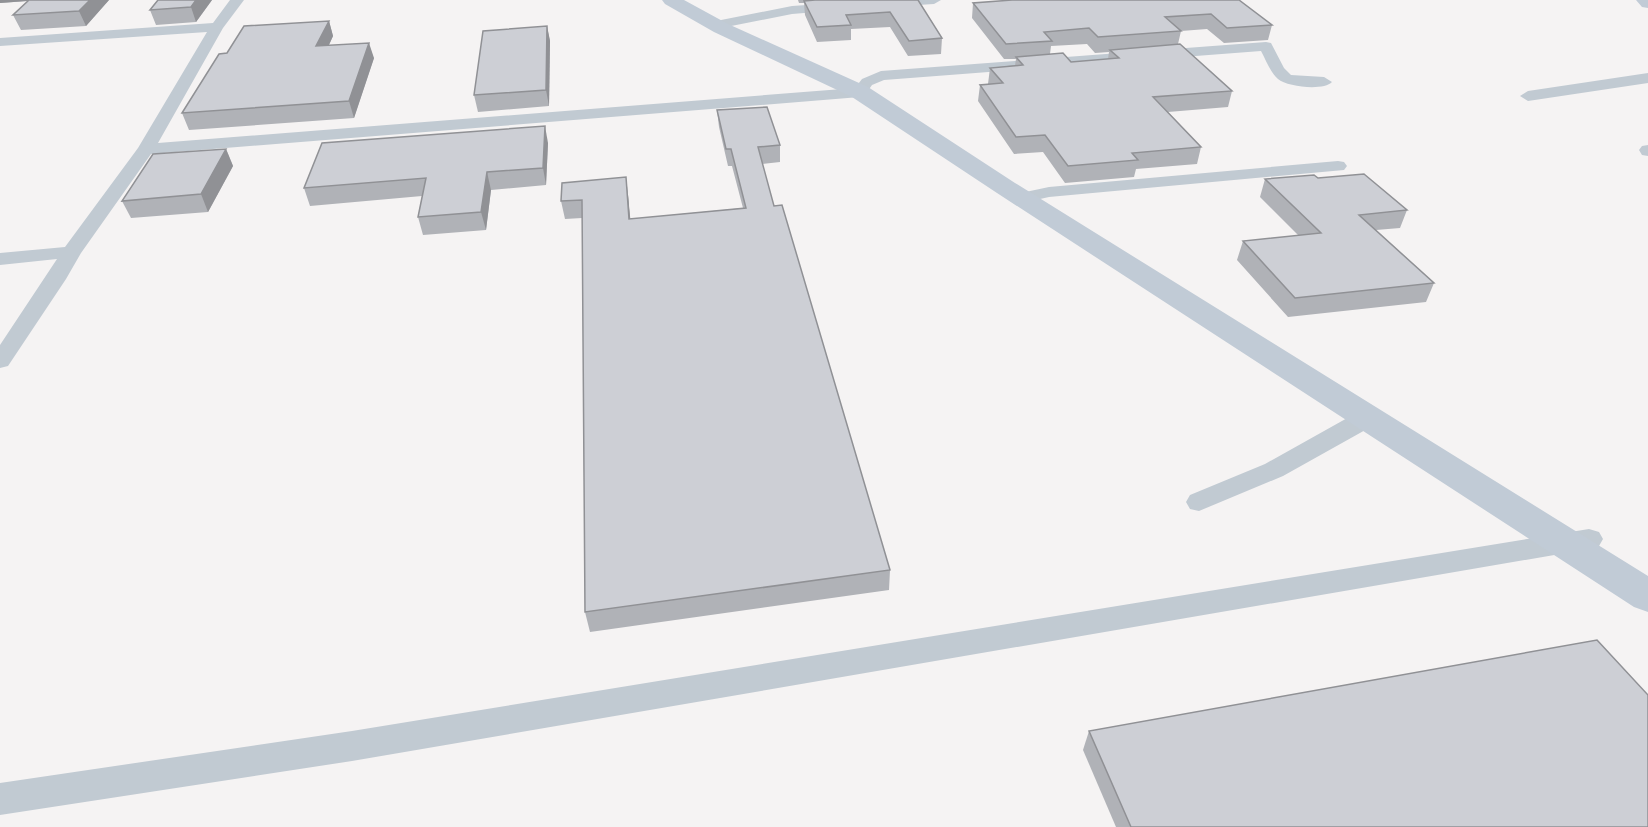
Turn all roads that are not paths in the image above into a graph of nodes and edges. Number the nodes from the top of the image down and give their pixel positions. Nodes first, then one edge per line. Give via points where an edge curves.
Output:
1 (237, 0) edge
2 (670, 0) edge
3 (694, 0) edge
4 (934, 0) edge
5 (875, 4) edge
6 (851, 6) edge
7 (724, 22) junction
8 (217, 27) junction
9 (0, 42) edge
10 (1648, 78) edge
11 (1324, 82) dead end
12 (863, 87) junction
13 (1528, 96) dead end
14 (146, 149) junction
15 (1338, 166) dead end
16 (1049, 192) junction
17 (1022, 198) junction
18 (71, 252) junction
19 (0, 259) edge
20 (0, 361) edge
21 (1367, 418) junction
22 (1199, 502) dead end
23 (1576, 541) junction
24 (1648, 577) edge
25 (1648, 596) edge
26 (0, 799) edge

1 - 8 street
2 - 7 street
3 - 7 street
4 - 5 street
6 - 7 street via 792,10
7 - 12 street
8 - 9 street
8 - 14 street
10 - 13 street
11 - 12 street via 1287,80 1281,76 1266,46 938,70 881,76
12 - 14 street
12 - 16 street via 887,91
12 - 17 street
14 - 18 street
15 - 16 street
16 - 17 street
16 - 23 street
17 - 21 street
18 - 19 street
18 - 20 street
21 - 22 street via 1274,470
21 - 23 street
23 - 24 street
23 - 25 street
23 - 26 street via 352,746

